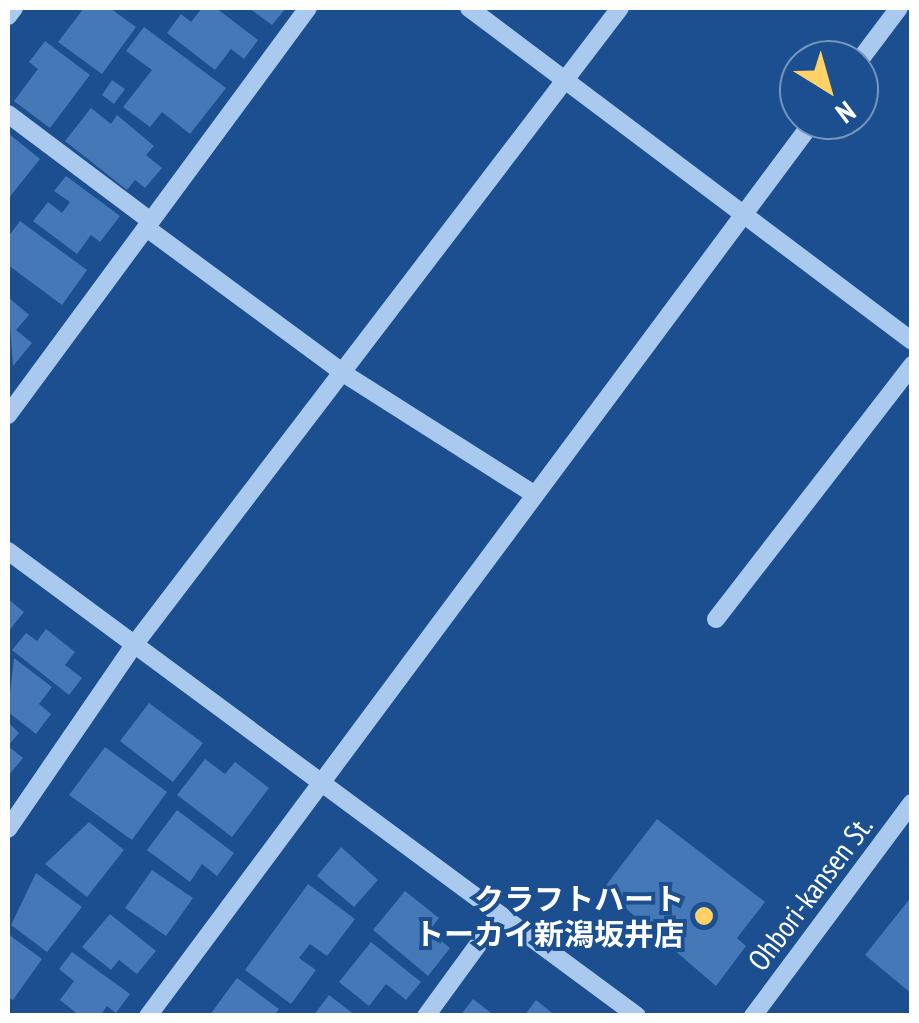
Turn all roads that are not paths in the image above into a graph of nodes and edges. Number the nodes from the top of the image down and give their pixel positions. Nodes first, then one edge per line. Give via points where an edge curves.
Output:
1 (14, 8) edge
2 (308, 8) edge
3 (469, 8) edge
4 (620, 8) edge
5 (899, 8) edge
6 (8, 16) edge
7 (874, 40) edge
8 (566, 82) junction
9 (8, 114) edge
10 (799, 140) edge
11 (743, 215) junction
12 (149, 225) junction
13 (912, 341) edge
14 (912, 365) edge
15 (343, 373) junction
16 (8, 415) edge
17 (534, 495) junction
18 (8, 551) edge
19 (716, 619) dead end
20 (134, 646) junction
21 (318, 784) junction
22 (912, 803) edge
23 (8, 829) edge
24 (499, 916) junction
25 (148, 1016) edge
26 (426, 1016) edge
27 (637, 1016) edge
28 (753, 1016) edge

1 - 6 street
2 - 12 street
3 - 8 street
4 - 8 street
5 - 7 street
8 - 11 street
8 - 15 street
9 - 12 street
10 - 11 street
11 - 13 street
11 - 17 street
12 - 15 street
12 - 16 street
14 - 19 street
15 - 17 street
15 - 20 street
17 - 21 street
18 - 20 street
20 - 21 street
20 - 23 street
21 - 24 street
21 - 25 street
22 - 28 street, Ohbori-kansen St.
24 - 26 street
24 - 27 street

